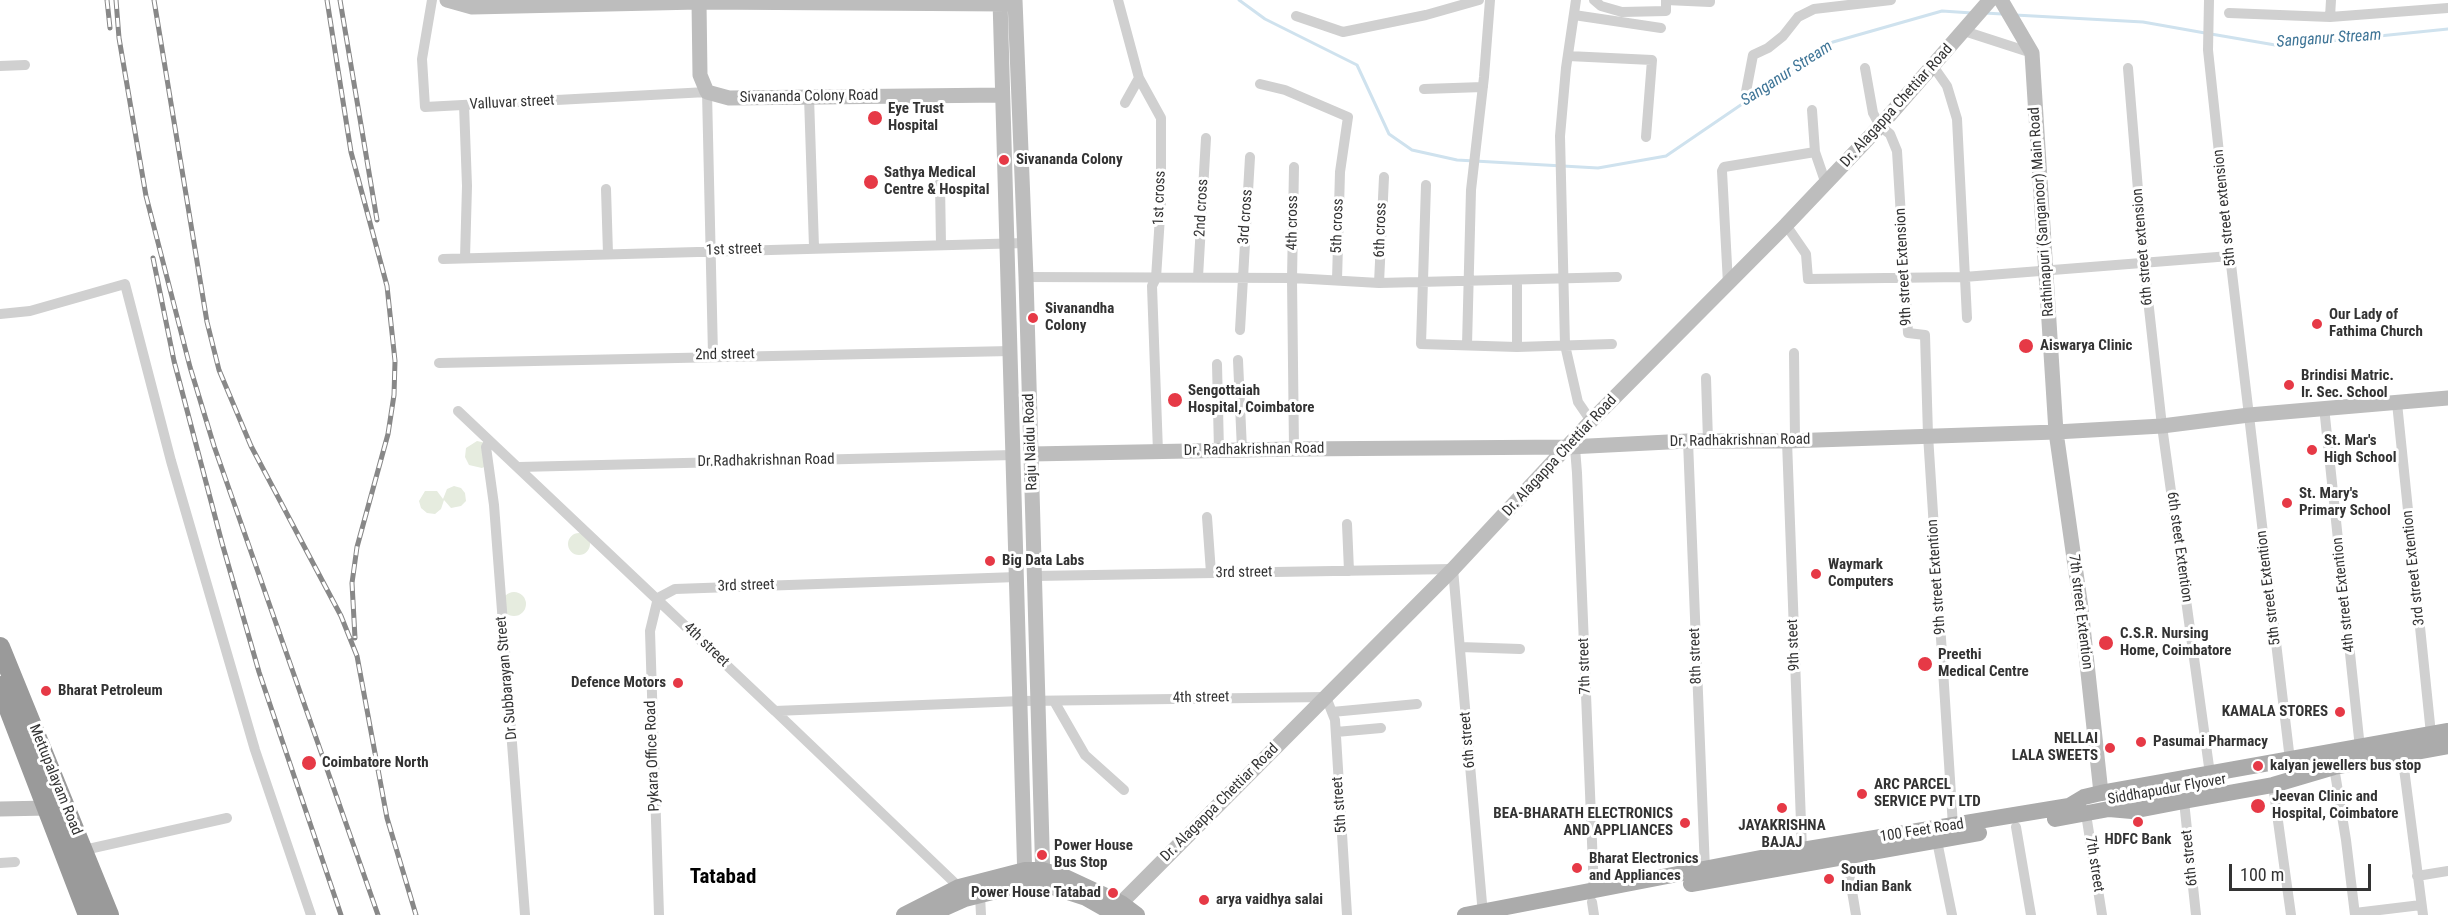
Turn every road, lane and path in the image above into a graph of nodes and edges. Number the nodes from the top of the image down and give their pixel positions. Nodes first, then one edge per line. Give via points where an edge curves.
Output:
1 (432, 0) edge
2 (447, 0) edge
3 (1118, 0) edge
4 (1479, 0) edge
5 (1490, 0) edge
6 (1576, 0) edge
7 (1594, 0) edge
8 (1666, 0) edge
9 (1710, 0) edge
10 (1804, 0) edge
11 (1891, 0) edge
12 (2001, 0) edge
13 (2209, 0) edge
14 (2331, 0) edge
15 (699, 1) edge
16 (1000, 2) edge
17 (1015, 2) edge
18 (1988, 2) edge
19 (2448, 8) edge
20 (1814, 9) junction
21 (2229, 13) dead end
22 (1574, 15) junction
23 (1296, 16) dead end
24 (2330, 17) junction
25 (1661, 28) dead end
26 (1965, 29) junction
27 (2028, 47) junction
28 (1568, 56) junction
29 (25, 65) dead end
30 (0, 66) edge
31 (1933, 66) junction
32 (1865, 68) dead end
33 (2128, 68) dead end
34 (1139, 78) junction
35 (1260, 84) dead end
36 (1483, 87) junction
37 (1424, 89) dead end
38 (707, 92) junction
39 (1002, 95) junction
40 (809, 97) junction
41 (1745, 97) dead end
42 (1125, 103) dead end
43 (464, 105) junction
44 (1812, 110) dead end
45 (1880, 126) junction
46 (1646, 137) dead end
47 (1206, 138) dead end
48 (1815, 152) junction
49 (1250, 157) dead end
50 (1294, 167) dead end
51 (1384, 177) dead end
52 (940, 183) dead end
53 (1826, 183) junction
54 (1426, 185) dead end
55 (606, 189) dead end
56 (1786, 225) junction
57 (1008, 243) junction
58 (1025, 243) junction
59 (941, 245) junction
60 (814, 247) junction
61 (710, 250) junction
62 (608, 254) junction
63 (2230, 256) junction
64 (465, 258) junction
65 (443, 259) dead end
66 (2144, 263) junction
67 (2045, 272) junction
68 (1905, 276) junction
69 (1026, 277) junction
70 (1617, 277) dead end
71 (1964, 277) junction
72 (1156, 278) junction
73 (1198, 278) junction
74 (1242, 278) junction
75 (1292, 279) junction
76 (1337, 280) junction
77 (1467, 280) junction
78 (1564, 280) junction
79 (1517, 281) junction
80 (1379, 282) junction
81 (1423, 282) junction
82 (1728, 284) junction
83 (0, 314) edge
84 (1967, 318) dead end
85 (1240, 330) dead end
86 (1612, 344) dead end
87 (1467, 345) junction
88 (1565, 345) junction
89 (1517, 347) junction
90 (1011, 351) junction
91 (1794, 353) dead end
92 (713, 355) junction
93 (1238, 360) dead end
94 (440, 363) dead end
95 (1217, 364) dead end
96 (1706, 378) dead end
97 (2448, 398) edge
98 (2397, 403) junction
99 (2324, 407) junction
100 (458, 411) dead end
101 (2249, 415) junction
102 (1591, 421) junction
103 (2162, 426) junction
104 (2056, 432) junction
105 (1929, 435) junction
106 (1688, 441) junction
107 (1708, 441) junction
108 (1791, 441) junction
109 (489, 442) junction
110 (1569, 447) junction
111 (1294, 449) junction
112 (1242, 450) junction
113 (1219, 451) junction
114 (1158, 452) junction
115 (1031, 454) junction
116 (1014, 455) junction
117 (519, 467) junction
118 (1207, 517) dead end
119 (1347, 524) dead end
120 (1453, 569) junction
121 (1349, 571) junction
122 (1211, 573) junction
123 (1035, 576) junction
124 (1017, 577) junction
125 (658, 598) junction
126 (0, 646) edge
127 (1460, 648) junction
128 (1520, 649) dead end
129 (0, 686) edge
130 (1326, 696) junction
131 (1021, 701) junction
132 (1046, 701) junction
133 (1417, 704) dead end
134 (775, 711) junction
135 (1332, 712) junction
136 (1381, 728) dead end
137 (2448, 731) edge
138 (1336, 732) junction
139 (2431, 734) junction
140 (2448, 738) edge
141 (2448, 746) edge
142 (2360, 748) junction
143 (2402, 753) junction
144 (2290, 760) junction
145 (2334, 767) junction
146 (2210, 774) junction
147 (2269, 780) junction
148 (1124, 790) dead end
149 (2105, 801) junction
150 (2184, 801) junction
151 (56, 805) junction
152 (0, 809) edge
153 (2086, 814) junction
154 (226, 818) dead end
155 (1953, 826) junction
156 (2016, 826) junction
157 (1937, 841) junction
158 (84, 850) junction
159 (1802, 850) junction
160 (1846, 855) junction
161 (15, 862) dead end
162 (0, 863) edge
163 (1705, 870) junction
164 (2448, 871) edge
165 (2417, 876) junction
166 (1025, 877) junction
167 (1043, 877) junction
168 (959, 887) junction
169 (980, 895) junction
170 (1593, 903) edge
171 (1118, 909) edge
172 (2422, 910) edge
173 (1521, 912) edge
174 (1483, 913) edge
175 (2355, 914) edge
176 (88, 915) edge
177 (109, 915) edge
178 (311, 915) edge
179 (525, 915) edge
180 (658, 915) edge
181 (904, 915) edge
182 (929, 915) edge
183 (981, 915) edge
184 (1137, 915) edge
185 (1347, 915) edge
186 (1465, 915) edge
187 (1856, 915) edge
188 (1952, 915) edge
189 (2031, 915) edge
190 (2102, 915) edge
191 (2196, 915) edge
192 (2291, 915) edge

1 - 43 street, Valluvar street via 422,59 425,107
2 - 15 street via 472,7
3 - 34 street
4 - 23 street via 1343,32
5 - 36 street
6 - 22 street
7 - 8 street via 1622,12 1666,11
8 - 9 street
10 - 20 street
11 - 20 street
12 - 27 street, Rathinapuri (Sanganoor) Main Road
13 - 63 street, 5th street extension via 2208,46
14 - 24 street
15 - 16 street
15 - 38 street via 700,75
16 - 17 street
16 - 39 street, Raju Naidu Road
17 - 58 street, Raju Naidu Road
18 - 26 street, Dr. Alagappa Chettiar Road
19 - 24 street
20 - 41 street via 1798,17 1768,48 1753,55
21 - 24 street
22 - 25 street
22 - 28 street
26 - 27 street
26 - 31 street, Dr. Alagappa Chettiar Road
27 - 67 street, Rathinapuri (Sanganoor) Main Road
28 - 46 street via 1652,60
28 - 78 street via 1560,136
29 - 30 street
31 - 45 street, Dr. Alagappa Chettiar Road
31 - 71 street via 1947,86 1957,119
32 - 45 street, 9th street Extension
33 - 66 street, 6th street extension
34 - 42 street
34 - 72 street, 1st cross via 1161,118
35 - 76 street, 5th cross via 1286,90 1348,117 1340,172
36 - 37 street
36 - 77 street via 1472,179
38 - 40 street, Sivananda Colony Road via 729,98
38 - 43 street, Valluvar street
38 - 61 street
39 - 40 street, Sivananda Colony Road
39 - 57 street, Raju Naidu Road
40 - 60 street
43 - 64 street
44 - 48 street
45 - 53 street, Dr. Alagappa Chettiar Road
45 - 68 street, 9th street Extension via 1890,135 1897,151
47 - 73 street, 2nd cross
48 - 53 street
48 - 82 street via 1724,167
49 - 74 street, 3rd cross
50 - 75 street, 4th cross
51 - 80 street, 6th cross
52 - 59 street
53 - 56 street, Dr. Alagappa Chettiar Road
54 - 81 street
55 - 62 street
56 - 68 street via 1806,254 1808,279
56 - 82 street, Dr. Alagappa Chettiar Road
57 - 58 street, 1st street
57 - 59 street, 1st street
57 - 90 street, Raju Naidu Road
58 - 69 street, Raju Naidu Road
59 - 60 street, 1st street
60 - 61 street, 1st street
61 - 62 street, 1st street
61 - 92 street
62 - 64 street, 1st street
63 - 66 street
63 - 101 street, 5th street extension
64 - 65 street, 1st street
66 - 67 street
66 - 103 street, 6th street extension
67 - 71 street
67 - 104 street, Rathinapuri (Sanganoor) Main Road
68 - 71 street
68 - 105 street, 9th street Extension via 1908,333 1925,335
69 - 72 street
69 - 115 street, Raju Naidu Road
70 - 78 street
71 - 84 street
72 - 73 street
72 - 114 street, 1st cross via 1152,286 1152,313
73 - 74 street
74 - 75 street
74 - 85 street, 3rd cross
75 - 76 street
75 - 111 street, 4th cross
76 - 80 street
77 - 79 street
77 - 81 street
77 - 87 street
78 - 79 street
78 - 88 street
79 - 89 street
80 - 81 street
81 - 87 street via 1421,344
82 - 102 street, Dr. Alagappa Chettiar Road
83 - 178 street via 30,311 125,284 171,461 252,739
86 - 88 street
87 - 89 street
88 - 89 street
88 - 102 street via 1578,402
90 - 92 street, 2nd street
90 - 116 street, Raju Naidu Road
91 - 108 street, 9th steet
92 - 94 street, 2nd street
93 - 112 street
95 - 113 street
96 - 107 street
97 - 98 street, Dr. Radhakrishnan Road
98 - 99 street, Dr. Radhakrishnan Road
98 - 139 street, 3rd street Extention
99 - 101 street, Dr. Radhakrishnan Road
99 - 142 street, 4th street Extention
100 - 109 street, 4th street
101 - 103 street, Dr. Radhakrishnan Road
101 - 144 street, 5th street Extention
102 - 110 street, Dr. Alagappa Chettiar Road
103 - 104 street, Dr. Radhakrishnan Road
103 - 146 street, 6th steet Extention
104 - 105 street, Dr. Radhakrishnan Road
104 - 149 street, 7th street Extention
105 - 108 street, Dr. Radhakrishnan Road
105 - 155 street, 9th street Extention
106 - 107 street, Dr. Radhakrishnan Road
106 - 110 street, Dr. Radhakrishnan Road
106 - 163 street, 8th street
107 - 108 street, Dr. Radhakrishnan Road
108 - 159 street, 9th steet
109 - 117 street, 4th street
109 - 179 street, Dr Subbarayan Street via 486,447 492,478
110 - 111 street, Dr. Radhakrishnan Road
110 - 120 street, Dr. Alagappa Chettiar Road
110 - 170 street, 7th street via 1575,448 1577,473
111 - 112 street, Dr. Radhakrishnan Road
112 - 113 street, Dr. Radhakrishnan Road
113 - 114 street, Dr. Radhakrishnan Road
114 - 115 street, Dr. Radhakrishnan Road
115 - 123 street, Raju Naidu Road
116 - 117 street, Dr.Radhakrishnan Road
116 - 124 street, Raju Naidu Road
117 - 125 street, 4th street
118 - 122 street
119 - 121 street
120 - 121 street, 3rd street
120 - 127 street, 6th street
120 - 130 street, Dr. Alagappa Chettiar Road
121 - 122 street, 3rd street
122 - 123 street, 3rd street
123 - 132 street, Raju Naidu Road
124 - 125 street, 3rd street via 675,589
124 - 131 street, Raju Naidu Road
125 - 134 street, 4th street
125 - 180 street, Pykara Office Road via 650,631
126 - 151 highway, Mettupalayam Road
127 - 128 street
127 - 174 street, 6th street
129 - 151 highway, Mettupalayam Road
130 - 132 street, 4th street
130 - 135 street, 5th street
130 - 171 street, Dr. Alagappa Chettiar Road
131 - 132 street, 4th street
131 - 134 street
131 - 166 street, Raju Naidu Road
132 - 148 street via 1085,755
132 - 167 street, Raju Naidu Road
133 - 135 street
134 - 168 street, 4th street
135 - 138 street, 5th street
136 - 138 street
137 - 139 main road, 100 Feet Road
138 - 185 street, 5th street
139 - 142 main road, 100 Feet Road
140 - 147 main road, Siddhapudur Flyover
141 - 143 main road, 100 Feet Road
142 - 144 main road, 100 Feet Road
143 - 145 main road, 100 Feet Road
143 - 165 street
144 - 146 main road, 100 Feet Road
145 - 147 main road, 100 Feet Road
145 - 175 street
146 - 149 main road, 100 Feet Road
147 - 149 main road, Siddhapudur Flyover via 2247,776
147 - 149 main road, Siddhapudur Flyover via 2128,805
147 - 150 main road, 100 Feet Road
147 - 192 street
149 - 150 main road, 100 Feet Road via 2132,811
149 - 153 main road, 100 Feet Road
149 - 155 main road, 100 Feet Road via 2084,797 2069,806
150 - 191 street, 6th street
151 - 152 street
151 - 158 highway, Mettupalayam Road
151 - 176 highway, Mettupalayam Road
153 - 156 main road, 100 Feet Road
153 - 190 street, 7th street
154 - 158 street
155 - 159 main road, 100 Feet Road
156 - 157 main road, 100 Feet Road
156 - 189 street
157 - 160 main road, 100 Feet Road
157 - 188 street
158 - 177 highway, Mettupalayam Road
159 - 163 main road, 100 Feet Road
160 - 170 main road, 100 Feet Road
160 - 187 street
161 - 162 street
163 - 170 main road, 100 Feet Road
164 - 165 street
165 - 172 street
166 - 167 main road
166 - 168 main road
166 - 169 main road
167 - 171 main road via 1063,876
168 - 181 main road
169 - 182 main road
169 - 183 street
170 - 173 main road, 100 Feet Road
171 - 184 main road
172 - 175 street
173 - 174 main road, 100 Feet Road
174 - 186 main road, 100 Feet Road

